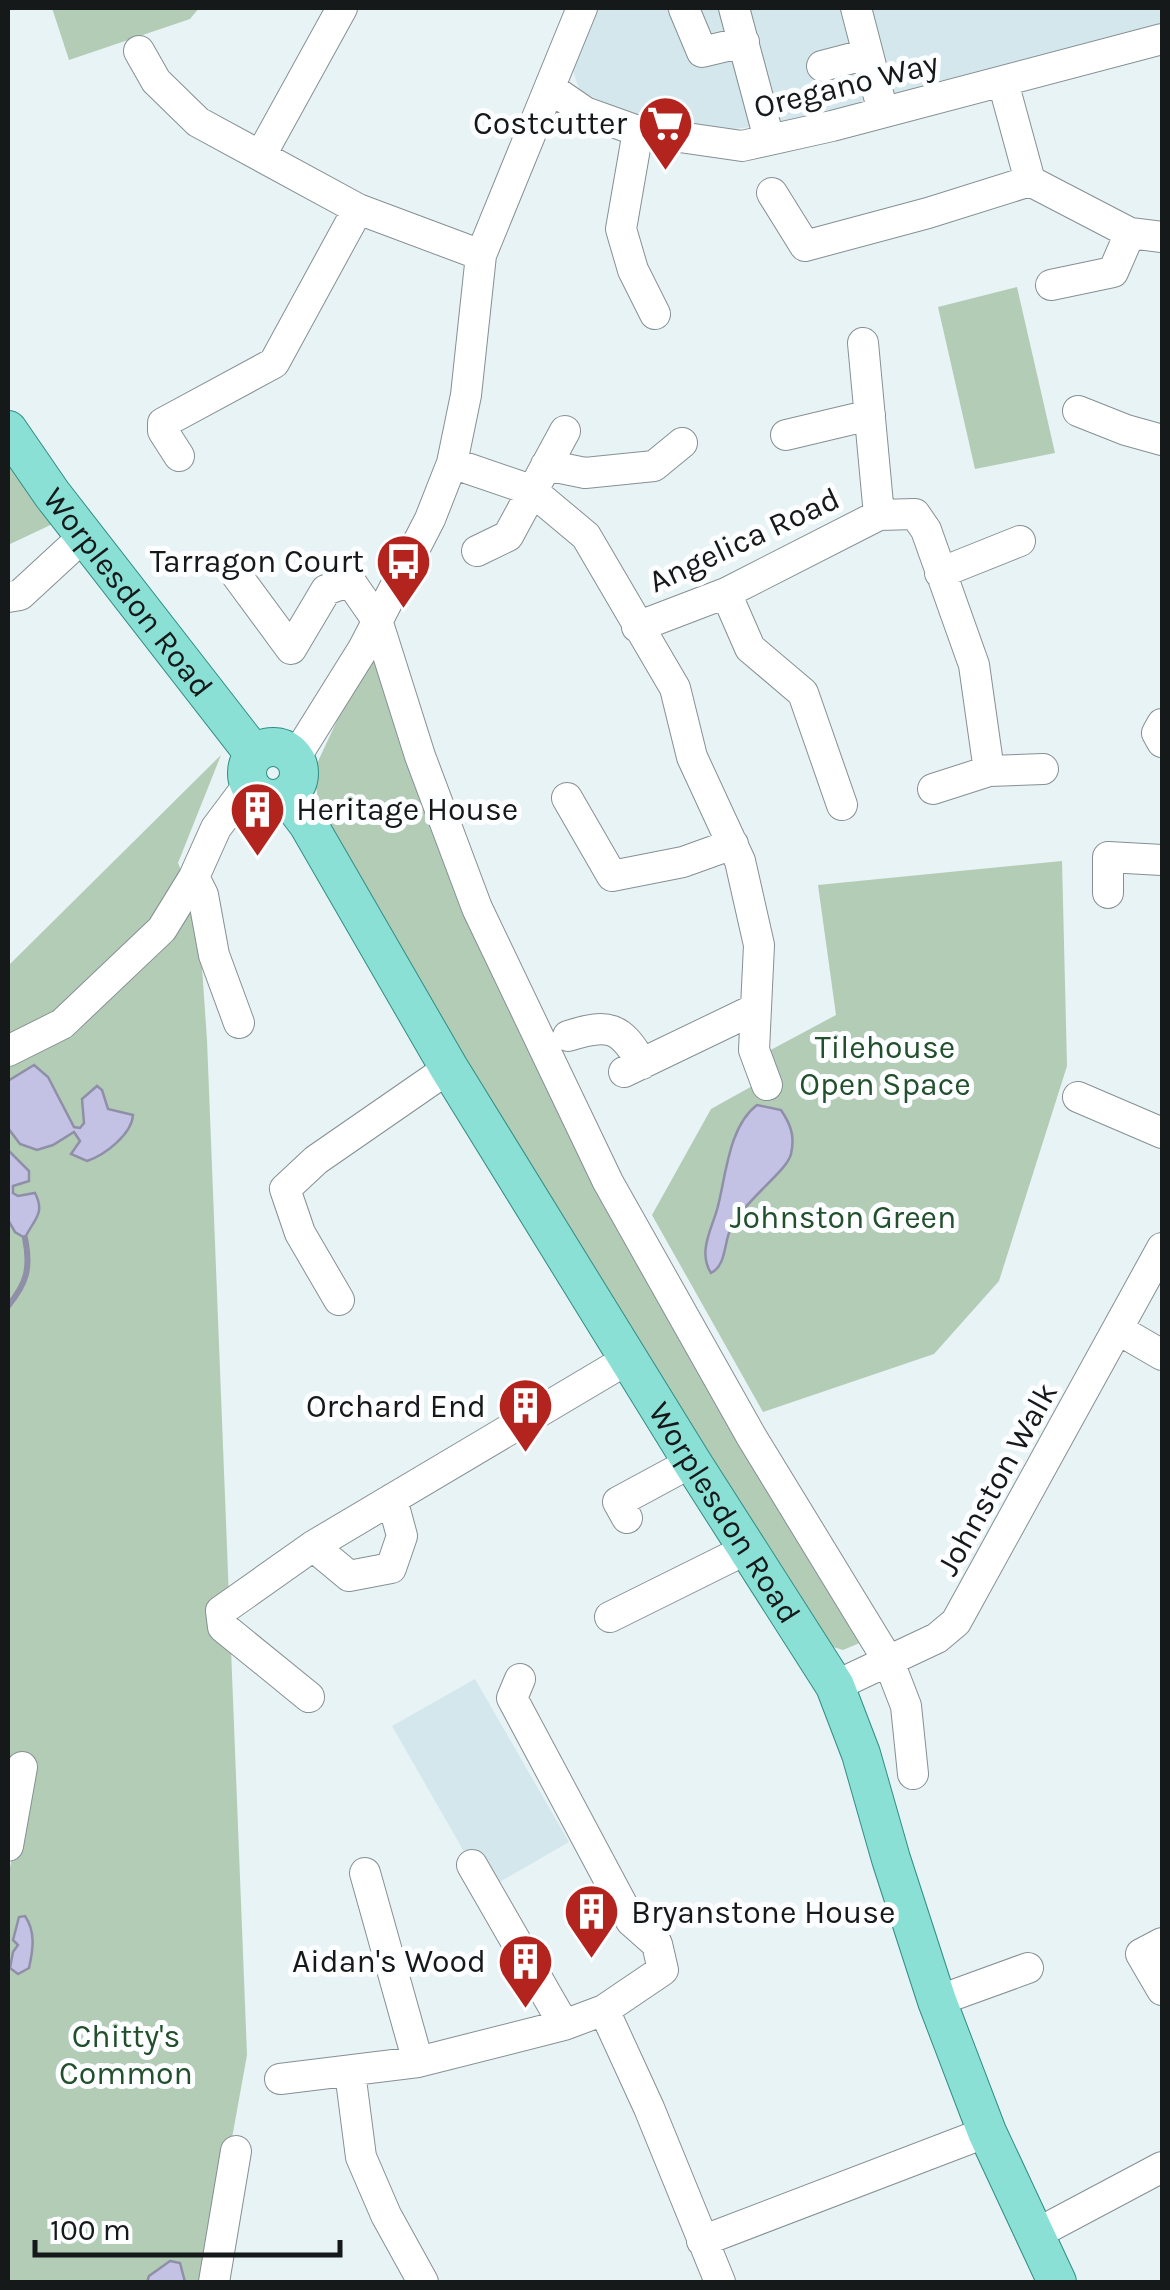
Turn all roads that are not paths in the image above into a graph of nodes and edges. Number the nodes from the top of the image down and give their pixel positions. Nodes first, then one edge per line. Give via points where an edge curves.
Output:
1 (342, 8) edge
2 (582, 8) edge
3 (734, 8) edge
4 (856, 8) edge
5 (684, 9) edge
6 (1162, 39) edge
7 (744, 42) junction
8 (138, 51) dead end
9 (868, 54) junction
10 (822, 66) dead end
11 (1003, 82) junction
12 (550, 88) junction
13 (883, 112) junction
14 (638, 131) junction
15 (769, 140) junction
16 (260, 155) junction
17 (1030, 181) junction
18 (772, 193) dead end
19 (358, 209) junction
20 (1130, 233) junction
21 (1162, 236) edge
22 (481, 254) junction
23 (1051, 285) dead end
24 (655, 314) dead end
25 (863, 343) dead end
26 (1078, 410) dead end
27 (870, 416) junction
28 (8, 430) edge
29 (566, 431) dead end
30 (786, 435) dead end
31 (1162, 440) edge
32 (682, 442) dead end
33 (179, 456) dead end
34 (452, 463) junction
35 (538, 477) junction
36 (879, 516) junction
37 (84, 536) junction
38 (1020, 541) dead end
39 (476, 551) dead end
40 (235, 572) dead end
41 (940, 573) junction
42 (726, 593) junction
43 (8, 597) edge
44 (377, 620) junction
45 (637, 628) junction
46 (1162, 724) edge
47 (1162, 742) edge
48 (295, 758) junction
49 (1043, 769) dead end
50 (251, 770) junction
51 (989, 772) junction
52 (933, 789) dead end
53 (286, 796) junction
54 (566, 798) dead end
55 (842, 804) dead end
56 (733, 844) junction
57 (1162, 860) edge
58 (194, 877) junction
59 (1108, 894) dead end
60 (756, 1009) junction
61 (239, 1023) dead end
62 (568, 1036) dead end
63 (8, 1051) edge
64 (450, 1068) junction
65 (766, 1085) dead end
66 (1078, 1097) dead end
67 (1162, 1133) edge
68 (1162, 1248) edge
69 (339, 1300) dead end
70 (1119, 1330) junction
71 (1162, 1354) edge
72 (628, 1359) junction
73 (692, 1462) junction
74 (392, 1499) junction
75 (627, 1518) dead end
76 (314, 1546) junction
77 (747, 1549) junction
78 (610, 1617) dead end
79 (889, 1662) junction
80 (520, 1680) dead end
81 (835, 1686) junction
82 (309, 1698) dead end
83 (22, 1767) dead end
84 (913, 1774) dead end
85 (8, 1846) edge
86 (472, 1865) dead end
87 (365, 1873) dead end
88 (1162, 1943) edge
89 (1028, 1968) dead end
90 (1162, 1990) edge
91 (938, 2001) junction
92 (604, 2010) junction
93 (564, 2026) junction
94 (418, 2062) junction
95 (350, 2072) junction
96 (280, 2078) dead end
97 (987, 2132) junction
98 (236, 2151) dead end
99 (1162, 2166) edge
100 (1034, 2235) junction
101 (702, 2241) junction
102 (214, 2282) edge
103 (423, 2282) edge
104 (720, 2282) edge
105 (1057, 2282) edge

1 - 16 street
2 - 12 street
3 - 7 street
4 - 9 street
5 - 7 street via 702,52
6 - 11 street, Oregano Way
7 - 15 street
8 - 16 street via 156,81 198,122
9 - 10 street
9 - 13 street
11 - 13 street, Oregano Way
11 - 17 street
12 - 14 street, Oregano Way via 585,112
12 - 22 street
13 - 15 street, Oregano Way
14 - 15 street, Oregano Way via 742,146
14 - 24 street via 619,274
16 - 19 street
17 - 18 street via 805,246
17 - 20 street
19 - 22 street
19 - 33 street via 274,363 163,423
20 - 21 street
20 - 23 street via 1113,272
22 - 34 street
25 - 27 street, Angelica Road
26 - 31 street
27 - 30 street
27 - 36 street, Angelica Road
28 - 37 main road, Worplesdon Road
29 - 35 street
32 - 35 street via 654,466
34 - 35 street
34 - 44 street
35 - 39 street via 508,536
35 - 45 street via 586,536
36 - 41 street, Angelica Road via 915,514
36 - 42 street, Angelica Road
37 - 43 street via 20,595
37 - 50 main road, Worplesdon Road
38 - 41 street
40 - 44 street via 291,649 326,590 350,581
41 - 51 street, Angelica Road via 974,665
42 - 45 street, Angelica Road
42 - 55 street via 750,648 803,693
44 - 48 street
44 - 79 street via 478,908 608,1182
45 - 56 street via 674,688 692,757
46 - 47 street
48 - 50 main road via 275,746
48 - 53 main road via 300,774
49 - 51 street
50 - 53 main road via 261,797
50 - 58 street
51 - 52 street
53 - 64 main road, Worplesdon Road
54 - 56 street via 612,876
56 - 60 street via 759,946
57 - 59 street via 1108,857
58 - 61 street
58 - 63 street via 162,928 62,1024
60 - 62 street via 633,1068 630,1042 620,1033 597,1027
60 - 65 street via 754,1050
64 - 69 street via 316,1160 285,1189 300,1234
64 - 72 main road, Worplesdon Road
66 - 67 street
68 - 70 street, Johnston Walk
70 - 71 street
70 - 79 street, Johnston Walk via 956,1622
72 - 73 main road, Worplesdon Road
72 - 74 street
73 - 75 street via 618,1502
73 - 77 main road, Worplesdon Road
74 - 76 street
74 - 76 street via 402,1536 391,1568 349,1576
76 - 82 street via 221,1611 224,1627
77 - 78 street
77 - 81 main road, Worplesdon Road
79 - 81 street, Johnston Walk
79 - 84 street via 906,1706
80 - 92 street via 512,1698 631,1922 657,1944 663,1970
81 - 91 main road, Worplesdon Road
83 - 85 street
86 - 93 street
87 - 94 street
88 - 90 street via 1141,1954
89 - 91 street
91 - 97 main road, Worplesdon Road
92 - 93 street
92 - 101 street
93 - 94 street
94 - 95 street
95 - 96 street
95 - 103 street via 361,2156
97 - 100 main road, Worplesdon Road
97 - 101 street
98 - 102 street
99 - 100 street
100 - 105 main road, Worplesdon Road
101 - 104 street

